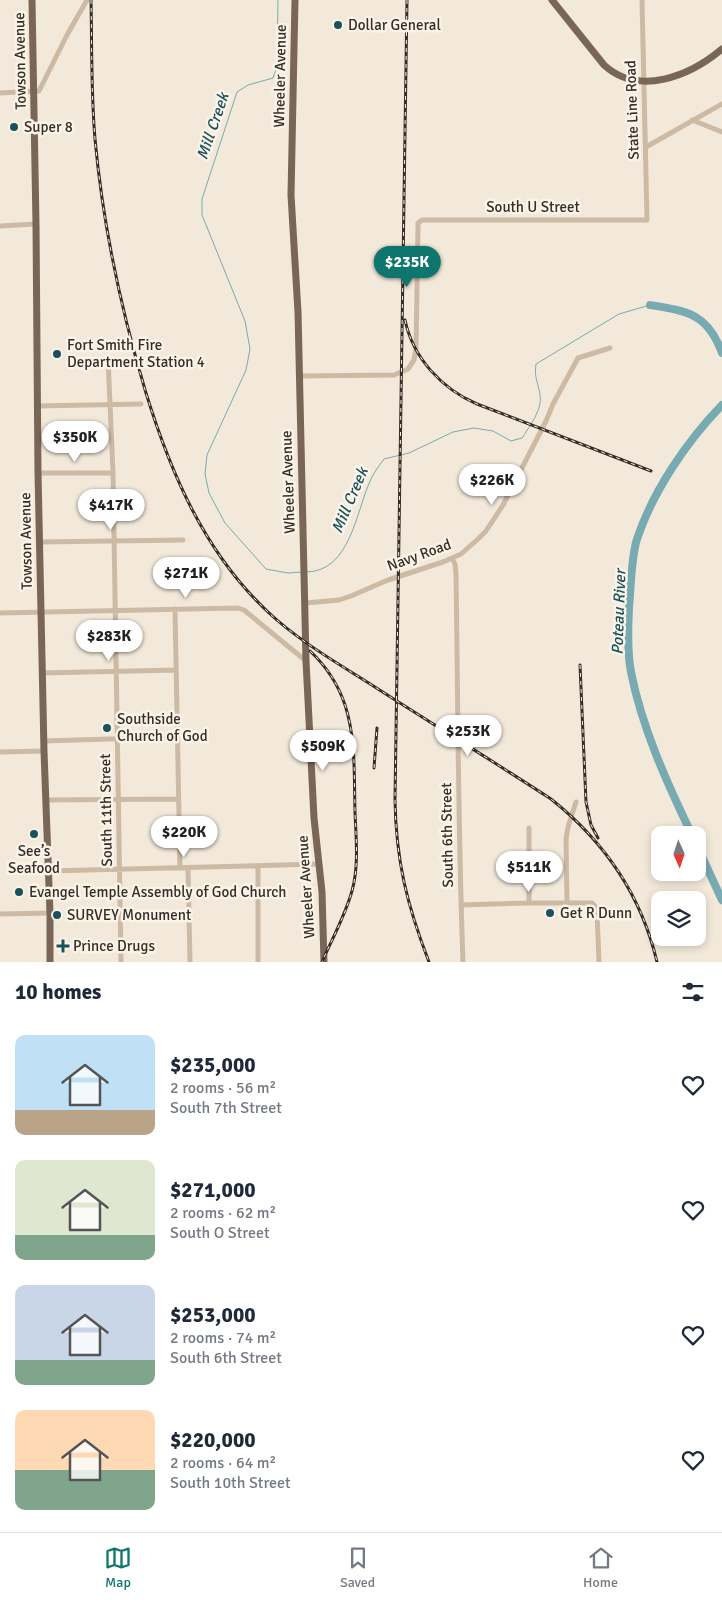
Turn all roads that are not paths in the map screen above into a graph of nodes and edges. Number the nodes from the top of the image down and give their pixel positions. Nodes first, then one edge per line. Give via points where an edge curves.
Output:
1 (37, 0) edge
2 (87, 0) edge
3 (295, 0) edge
4 (552, 0) edge
5 (642, 0) edge
6 (32, 3) edge
7 (722, 49) edge
8 (644, 82) junction
9 (34, 92) junction
10 (0, 93) edge
11 (722, 104) edge
12 (692, 120) junction
13 (722, 132) edge
14 (646, 147) junction
15 (647, 220) joint
16 (36, 224) junction
17 (0, 226) edge
18 (610, 348) dead end
19 (108, 358) dead end
20 (299, 376) junction
21 (110, 404) junction
22 (141, 404) dead end
23 (36, 406) junction
24 (113, 472) junction
25 (38, 474) junction
26 (183, 540) dead end
27 (113, 541) junction
28 (40, 542) junction
29 (452, 558) junction
30 (306, 603) junction
31 (175, 609) junction
32 (115, 611) junction
33 (41, 612) junction
34 (0, 613) edge
35 (306, 661) junction
36 (176, 670) junction
37 (117, 672) junction
38 (42, 673) junction
39 (177, 737) junction
40 (116, 739) junction
41 (43, 741) junction
42 (44, 751) junction
43 (0, 752) edge
44 (178, 799) junction
45 (45, 800) junction
46 (118, 800) junction
47 (576, 802) dead end
48 (529, 828) dead end
49 (319, 864) junction
50 (258, 866) junction
51 (180, 868) junction
52 (188, 868) junction
53 (120, 869) junction
54 (49, 871) junction
55 (529, 902) junction
56 (567, 902) junction
57 (462, 905) junction
58 (50, 912) junction
59 (0, 914) edge
60 (50, 962) edge
61 (121, 962) edge
62 (190, 962) edge
63 (258, 962) edge
64 (324, 962) edge
65 (463, 962) edge
66 (599, 962) edge

1 - 6 main road
2 - 9 street via 39,91
3 - 20 main road, Wheeler Avenue via 291,182
4 - 8 main road via 613,74
5 - 8 street, State Line Road
6 - 9 main road, Towson Avenue
7 - 8 main road via 690,70
8 - 14 street, State Line Road
9 - 10 street
9 - 16 main road, Towson Avenue
11 - 12 street
12 - 13 street
12 - 14 street
14 - 15 street, State Line Road
15 - 20 street, South U Street via 420,221 416,349 410,367 390,376
16 - 17 street
16 - 23 main road, Towson Avenue
18 - 29 street, Navy Road via 578,358 499,512 478,540
19 - 21 street, South 11th Street
20 - 30 main road, Wheeler Avenue
21 - 22 street
21 - 23 street
21 - 24 street, South 11th Street
23 - 25 main road, Towson Avenue
24 - 25 street
24 - 27 street, South 11th Street
25 - 28 main road, Towson Avenue
26 - 27 street
27 - 28 street
27 - 32 street, South 11th Street
28 - 33 main road, Towson Avenue
29 - 30 street, Navy Road via 346,598
29 - 57 street, South 6th Street via 456,574
30 - 35 main road, Wheeler Avenue
31 - 32 street
31 - 35 street via 242,609
31 - 36 street
32 - 33 street
32 - 37 street, South 11th Street
33 - 34 street
33 - 38 main road, Towson Avenue
35 - 49 main road, Wheeler Avenue
36 - 37 street
36 - 39 street
37 - 38 street
37 - 40 street, South 11th Street
38 - 41 main road, Towson Avenue
39 - 40 street
39 - 44 street
40 - 41 street
40 - 46 street, South 11th Street
41 - 42 main road, Towson Avenue
42 - 43 street
42 - 45 main road, Towson Avenue
44 - 46 street
44 - 51 street
45 - 46 street
45 - 54 main road, Towson Avenue
46 - 53 street, South 11th Street
47 - 56 street via 566,839
48 - 55 street
49 - 50 street
49 - 64 main road, Wheeler Avenue
50 - 52 street
50 - 63 street
51 - 52 street
51 - 53 street
52 - 62 street
53 - 54 street
53 - 61 street, South 11th Street
54 - 58 main road, Towson Avenue
55 - 56 street
55 - 57 street
56 - 66 street via 592,903 595,906
57 - 65 street, South 6th Street
58 - 59 street
58 - 60 main road, Towson Avenue

